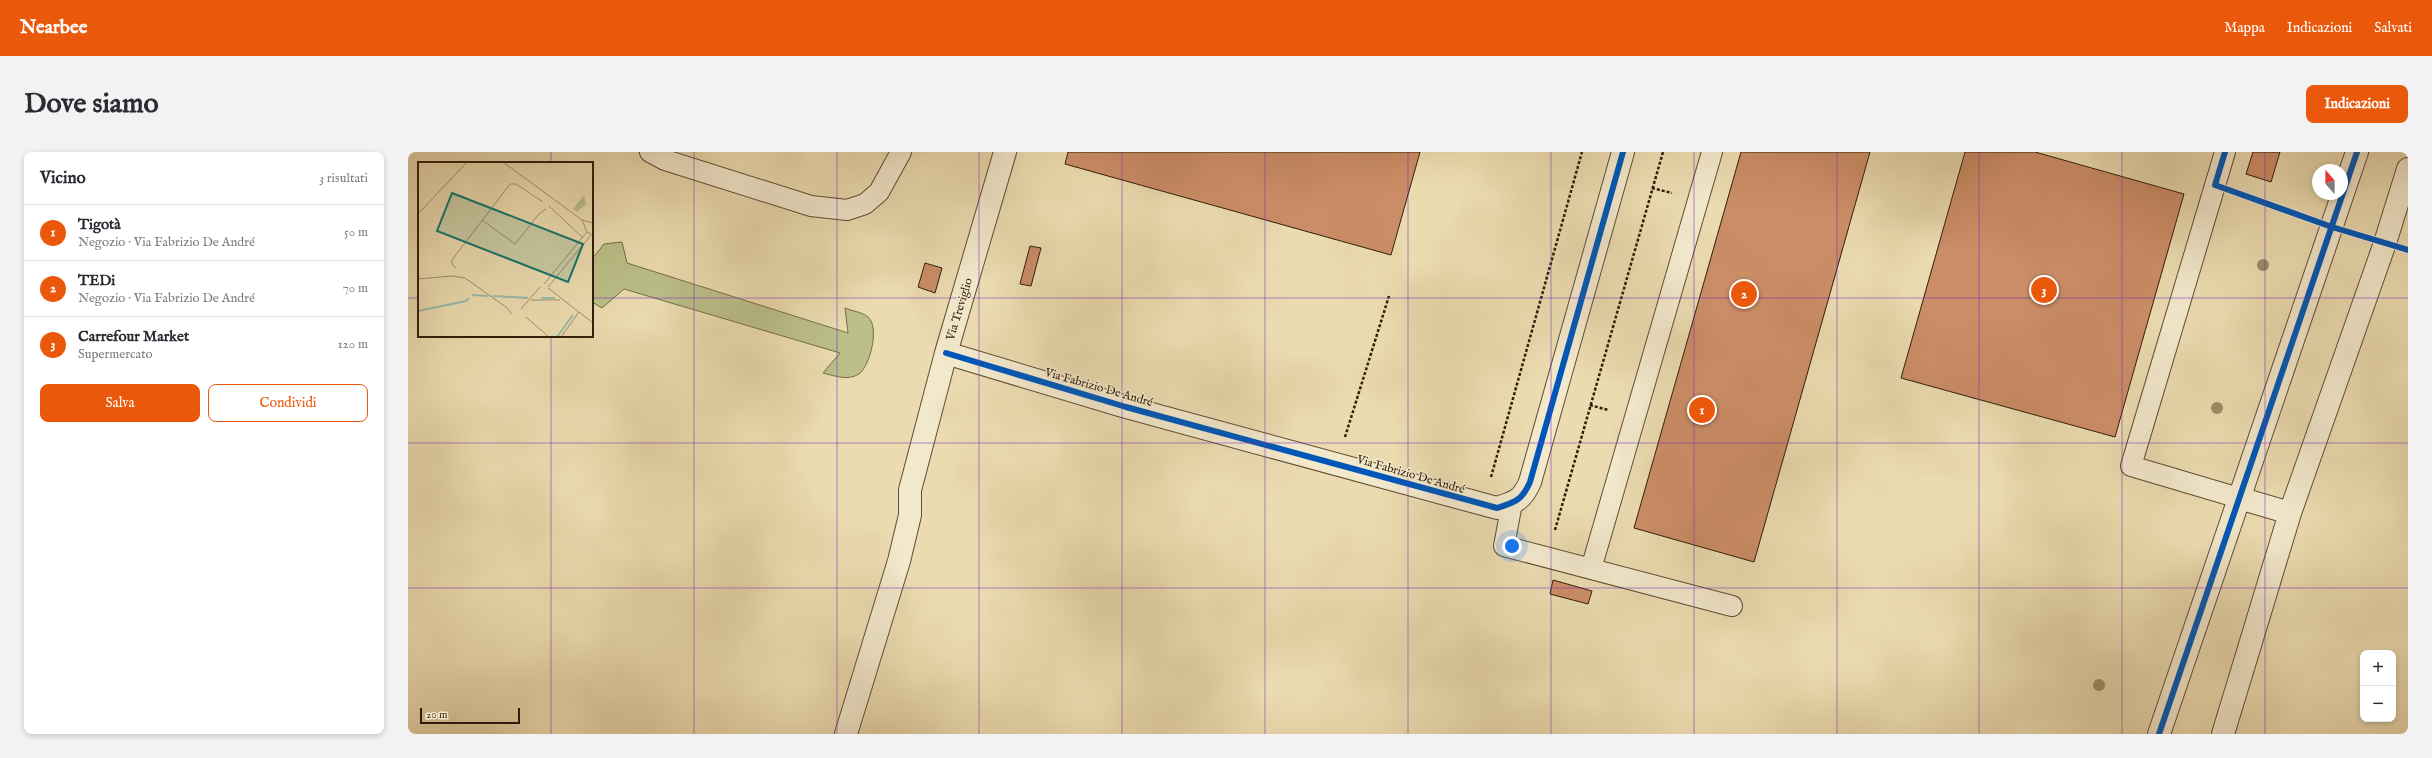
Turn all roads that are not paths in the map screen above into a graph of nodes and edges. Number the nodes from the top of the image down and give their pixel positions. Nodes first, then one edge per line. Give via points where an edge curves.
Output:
1 (650, 152) edge
2 (901, 152) edge
3 (1006, 152) edge
4 (1623, 152) edge
5 (1712, 152) edge
6 (2225, 152) edge
7 (2357, 152) edge
8 (2408, 169) edge
9 (946, 353) junction
10 (2239, 498) junction
11 (1512, 503) junction
12 (2290, 513) junction
13 (1591, 569) junction
14 (1732, 606) dead end
15 (846, 734) edge
16 (2159, 734) edge
17 (2223, 734) edge

1 - 2 lane via 665,160 811,206 847,210 865,204 879,192
3 - 9 street, Via Treviglio
4 - 11 street, Via Fabrizio De André via 1530,482 1524,496
5 - 13 lane
6 - 10 lane via 2132,466
7 - 10 street
8 - 12 street via 2385,243
9 - 11 street, Via Fabrizio De André via 1126,407 1477,504 1497,508
9 - 15 street, Via Treviglio via 910,490 910,515 899,561
10 - 12 street
10 - 16 street
11 - 13 lane via 1504,546
12 - 17 street
13 - 14 lane

